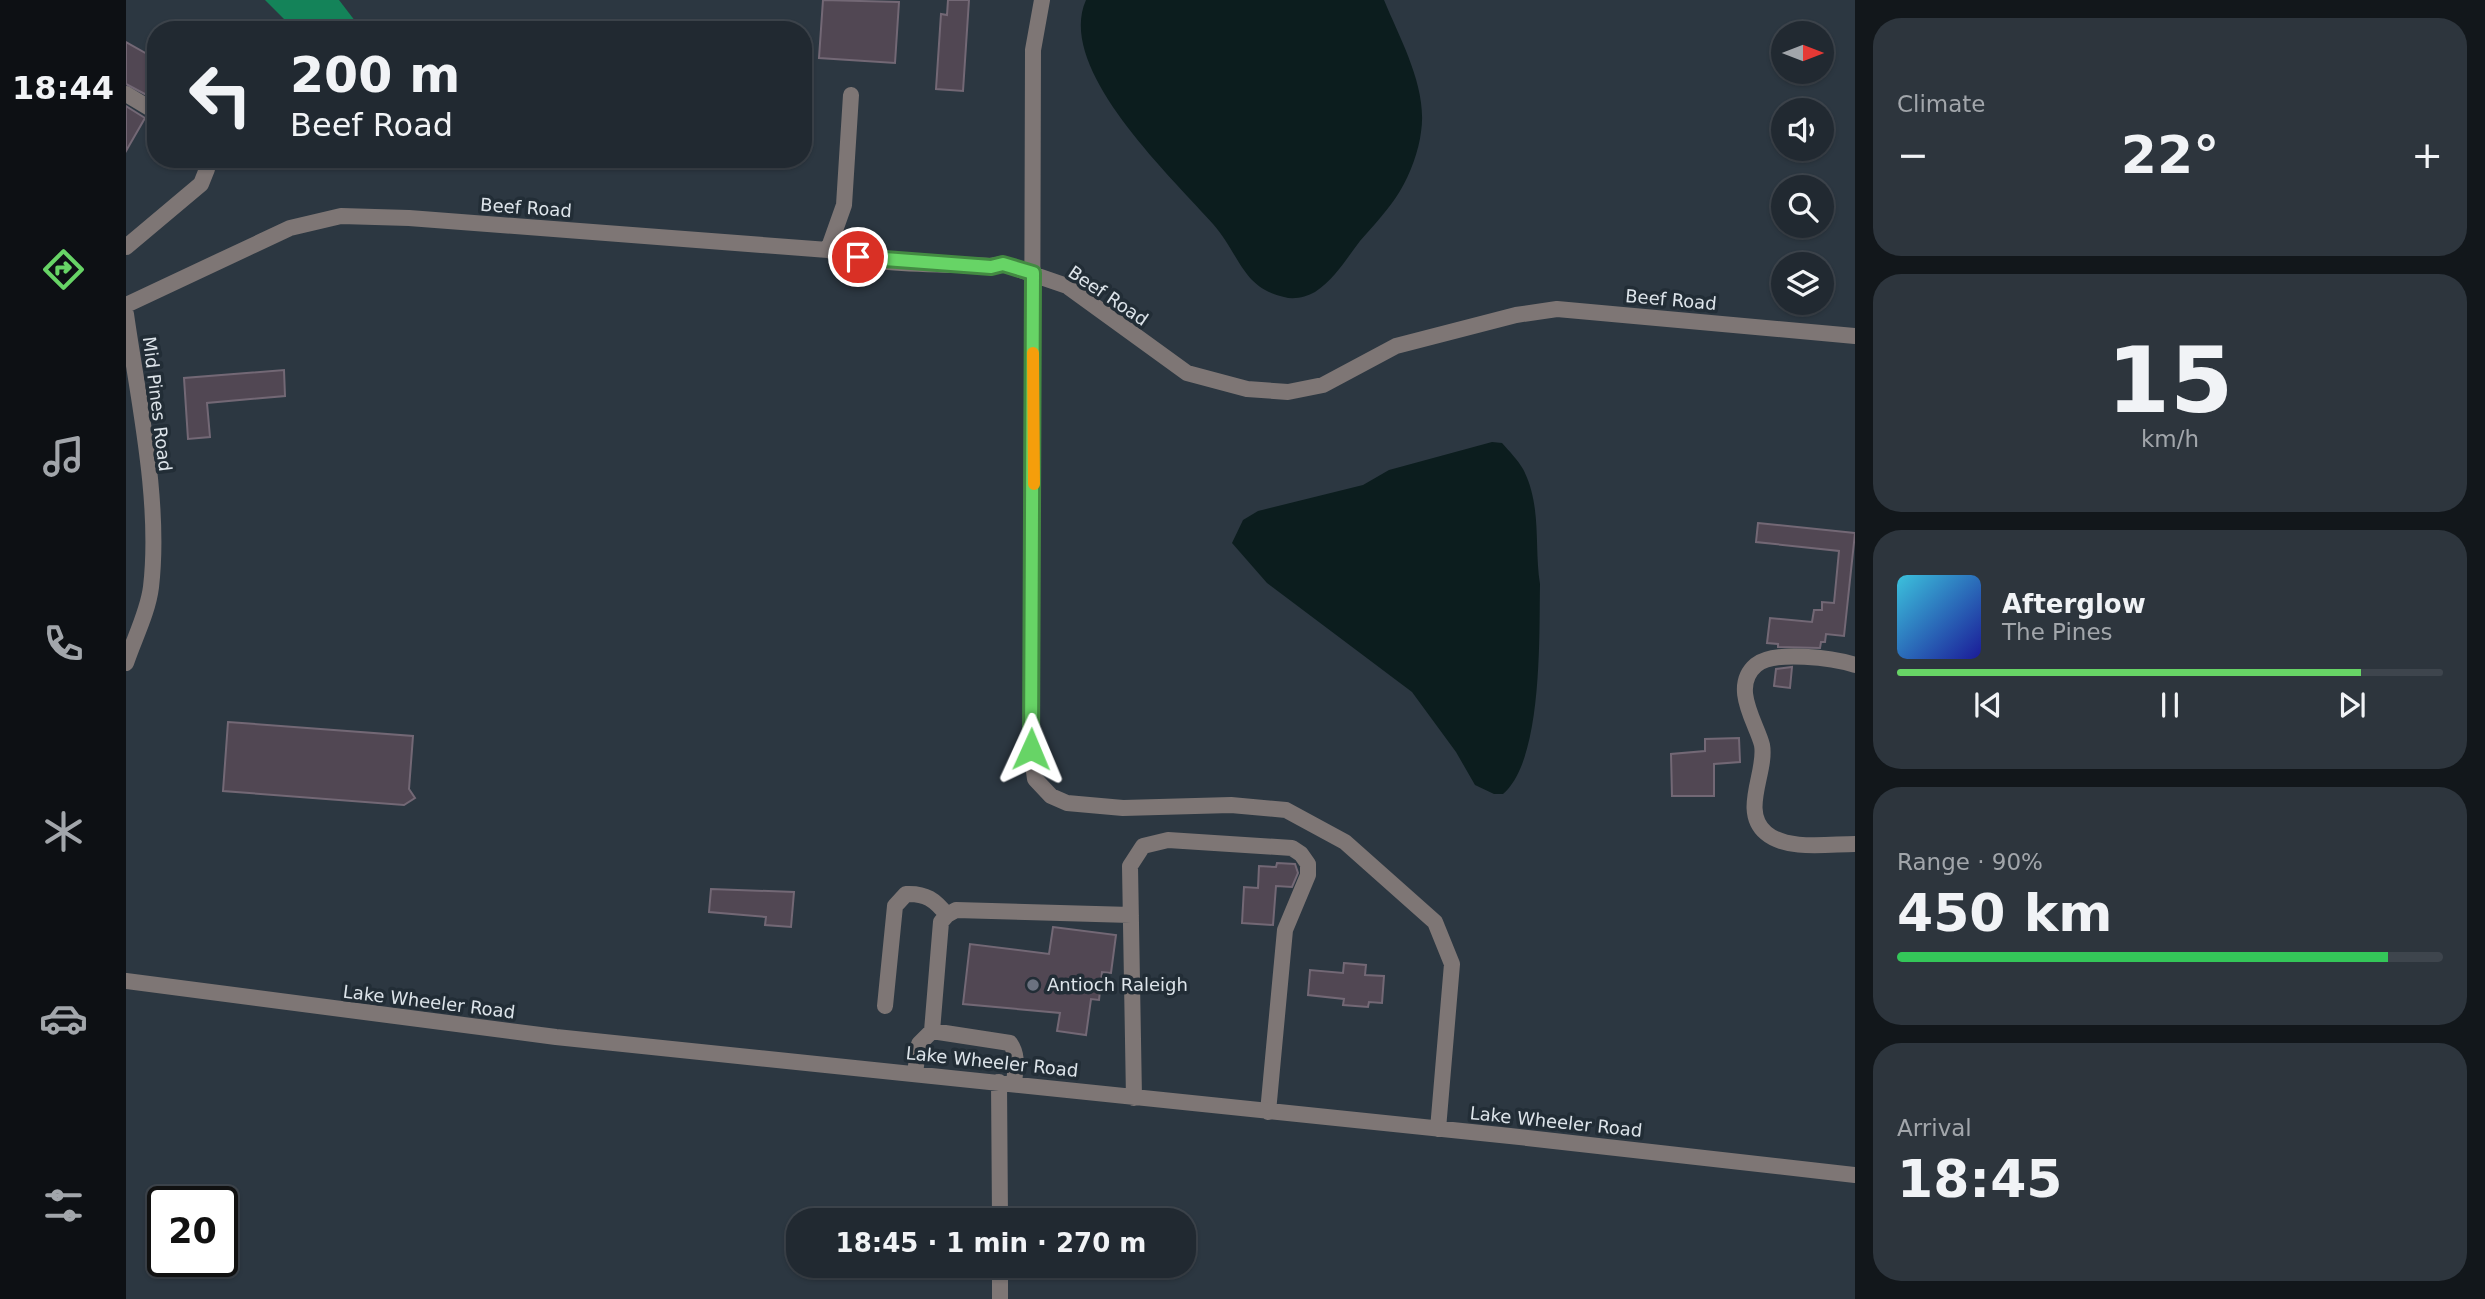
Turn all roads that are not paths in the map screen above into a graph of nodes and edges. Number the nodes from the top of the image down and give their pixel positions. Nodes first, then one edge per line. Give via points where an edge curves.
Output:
1 (1042, 0) edge
2 (126, 94) edge
3 (851, 95) dead end
4 (147, 107) edge
5 (207, 168) edge
6 (126, 247) edge
7 (828, 250) junction
8 (1033, 273) junction
9 (126, 305) edge
10 (126, 314) edge
11 (1855, 336) edge
12 (126, 663) edge
13 (1855, 665) edge
14 (1855, 844) edge
15 (947, 915) junction
16 (1131, 915) junction
17 (126, 981) edge
18 (885, 1006) dead end
19 (932, 1031) junction
20 (915, 1073) junction
21 (1006, 1083) junction
22 (1134, 1098) junction
23 (1268, 1112) junction
24 (1438, 1129) junction
25 (1855, 1175) edge
26 (1001, 1208) edge
27 (1000, 1278) edge
28 (1000, 1299) edge

1 - 8 street via 1033,50
2 - 4 street
3 - 7 street via 844,205
5 - 6 street via 201,184
7 - 8 street, Beef Road via 897,262 1003,264
7 - 9 street, Beef Road via 341,216 290,228
8 - 11 street, Beef Road via 1067,286 1188,373 1247,389 1288,392 1323,385 1396,346 1557,309
8 - 24 street via 1031,749 1035,779 1051,796 1067,803 1286,810 1345,842 1435,922 1452,964
10 - 12 street, Mid Pines Road via 153,540 151,589
13 - 14 street via 1786,656 1767,658 1754,667 1747,682 1746,703 1762,744 1755,815 1765,832 1785,842
15 - 16 street via 956,910
15 - 18 street via 922,893 906,894 895,906
15 - 19 street via 941,922
16 - 22 street
16 - 23 street via 1130,866 1143,846 1168,840 1203,841 1292,848 1301,853 1308,875 1285,930
17 - 20 street, Lake Wheeler Road via 556,1037
19 - 20 street via 919,1044
19 - 21 street via 1010,1043 1016,1060
20 - 21 street, Lake Wheeler Road
21 - 22 street, Lake Wheeler Road
21 - 26 street
22 - 23 street, Lake Wheeler Road
23 - 24 street, Lake Wheeler Road
24 - 25 street, Lake Wheeler Road
27 - 28 street

